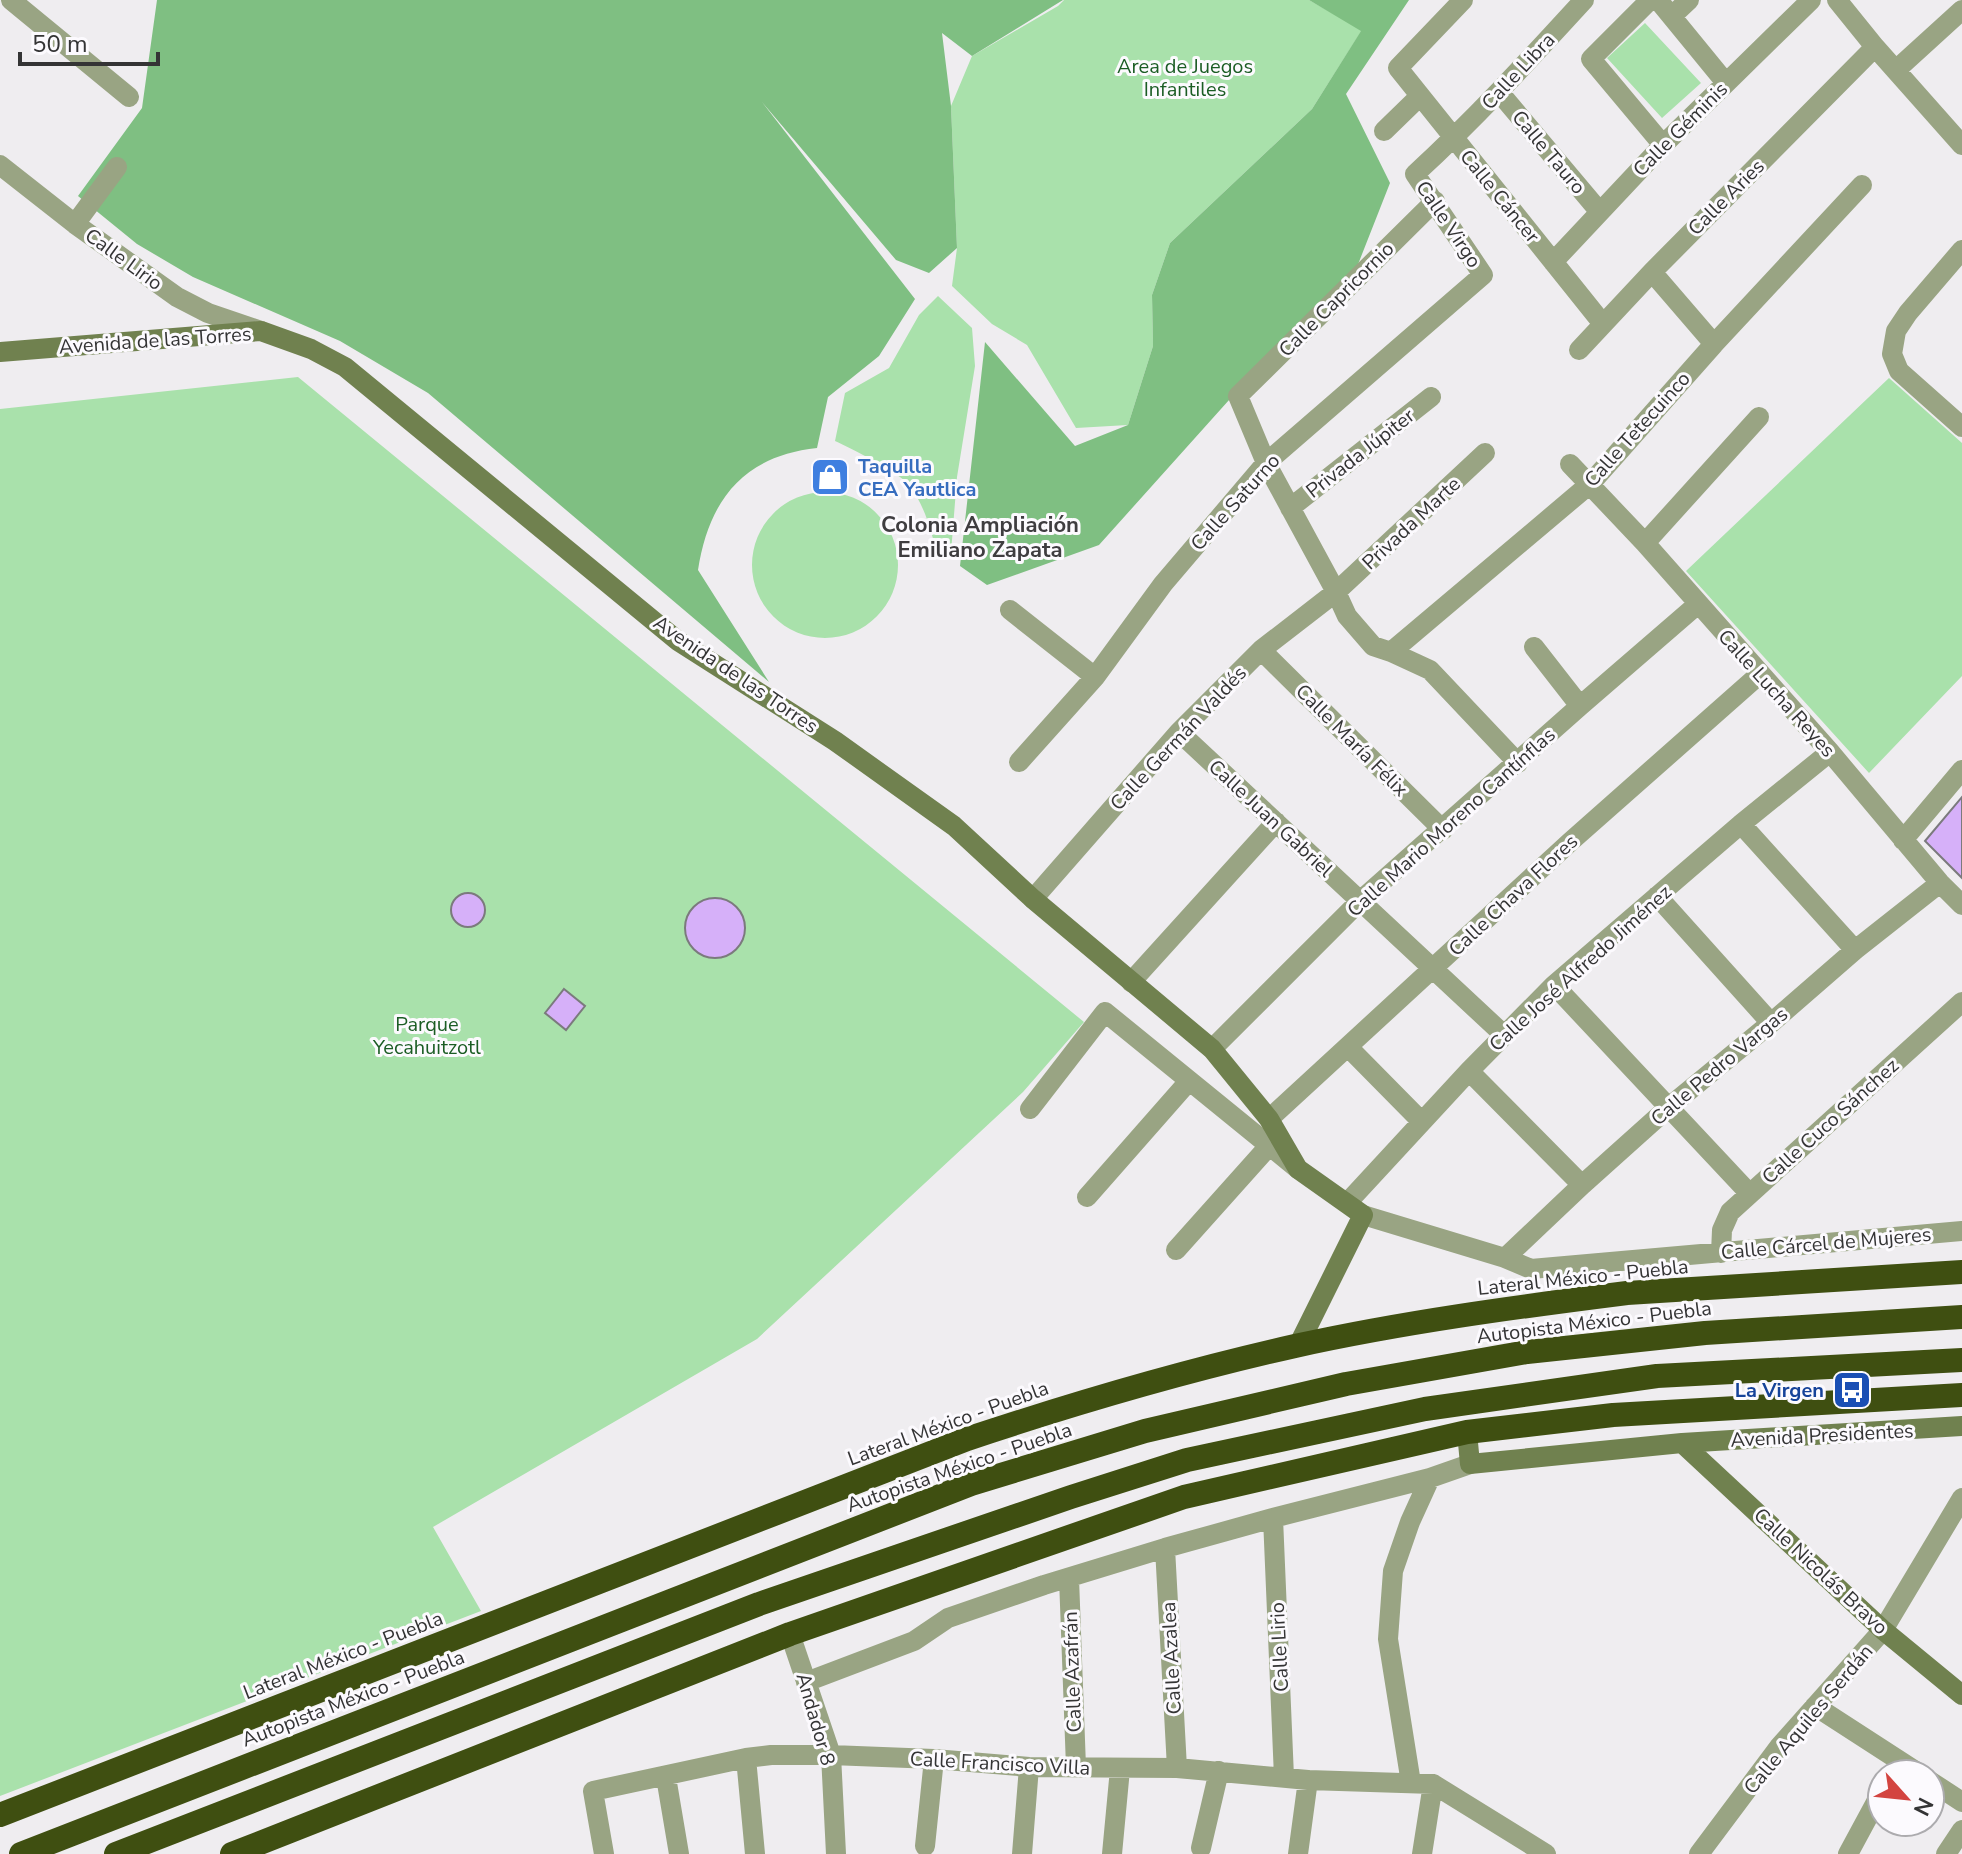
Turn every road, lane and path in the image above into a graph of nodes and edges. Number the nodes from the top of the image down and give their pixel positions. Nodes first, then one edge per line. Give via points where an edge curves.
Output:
1 (11, 0) edge
2 (1463, 0) edge
3 (1584, 0) edge
4 (1650, 0) edge
5 (1658, 0) edge
6 (1689, 0) edge
7 (1811, 0) edge
8 (1837, 0) edge
9 (1962, 10) edge
10 (1672, 16) junction
11 (1875, 47) junction
12 (1896, 70) junction
13 (1726, 83) junction
14 (1499, 92) junction
15 (1420, 96) junction
16 (129, 97) dead end
17 (1384, 131) dead end
18 (1454, 138) junction
19 (1663, 145) junction
20 (1962, 145) edge
21 (0, 165) edge
22 (117, 167) dead end
23 (1415, 174) joint
24 (1862, 185) dead end
25 (1435, 201) junction
26 (1599, 211) junction
27 (75, 224) junction
28 (1958, 261) edge
29 (1553, 262) junction
30 (1652, 272) junction
31 (1483, 275) joint
32 (1603, 324) junction
33 (261, 331) junction
34 (1714, 344) junction
35 (2, 350) edge
36 (1579, 350) dead end
37 (1431, 397) dead end
38 (1759, 417) dead end
39 (1962, 427) edge
40 (1485, 453) dead end
41 (1266, 463) junction
42 (1570, 464) dead end
43 (1590, 484) junction
44 (1290, 508) junction
45 (1645, 543) junction
46 (1336, 592) junction
47 (1698, 604) junction
48 (1010, 610) dead end
49 (1534, 647) dead end
50 (1261, 650) junction
51 (1391, 652) junction
52 (1760, 674) junction
53 (1095, 677) junction
54 (1580, 706) junction
55 (1179, 732) junction
56 (1830, 752) junction
57 (1019, 762) dead end
58 (1518, 763) junction
59 (1962, 770) edge
60 (1276, 822) junction
61 (1741, 824) junction
62 (1443, 830) junction
63 (1903, 840) junction
64 (1940, 883) junction
65 (1657, 896) junction
66 (1033, 899) junction
67 (1360, 901) junction
68 (1962, 905) edge
69 (1855, 950) junction
70 (1433, 969) junction
71 (1131, 982) junction
72 (1554, 985) junction
73 (1962, 1002) edge
74 (1771, 1023) junction
75 (1504, 1035) junction
76 (1348, 1047) junction
77 (1212, 1049) junction
78 (1469, 1071) junction
79 (1189, 1081) junction
80 (1669, 1107) junction
81 (1030, 1109) dead end
82 (1269, 1119) junction
83 (1422, 1122) junction
84 (1269, 1146) junction
85 (1298, 1169) junction
86 (1582, 1185) junction
87 (1750, 1194) junction
88 (1087, 1197) dead end
89 (1355, 1209) junction
90 (1962, 1234) edge
91 (1176, 1250) dead end
92 (1721, 1253) junction
93 (1505, 1258) junction
94 (1962, 1272) edge
95 (1324, 1292) junction
96 (1962, 1317) edge
97 (1323, 1341) junction
98 (1298, 1346) junction
99 (1962, 1360) edge
100 (1962, 1395) edge
101 (1962, 1426) edge
102 (1467, 1432) junction
103 (1682, 1443) junction
104 (1470, 1464) junction
105 (1430, 1478) junction
106 (1962, 1498) edge
107 (1273, 1518) junction
108 (1165, 1548) junction
109 (1069, 1578) junction
110 (1883, 1630) junction
111 (790, 1634) junction
112 (806, 1682) junction
113 (1962, 1695) edge
114 (1815, 1706) junction
115 (831, 1755) junction
116 (746, 1758) junction
117 (1883, 1758) edge
118 (934, 1759) junction
119 (1029, 1767) junction
120 (1076, 1767) junction
121 (1177, 1768) junction
122 (1120, 1769) junction
123 (1219, 1771) junction
124 (666, 1777) junction
125 (1284, 1777) junction
126 (1308, 1780) junction
127 (1411, 1783) junction
128 (1433, 1784) junction
129 (0, 1815) edge
130 (1866, 1821) edge
131 (1962, 1830) edge
132 (1517, 1845) edge
133 (925, 1846) dead end
134 (1201, 1848) dead end
135 (21, 1854) edge
136 (116, 1854) edge
137 (232, 1854) edge
138 (604, 1854) edge
139 (679, 1854) edge
140 (755, 1854) edge
141 (836, 1854) edge
142 (1022, 1854) edge
143 (1112, 1854) edge
144 (1298, 1854) edge
145 (1422, 1854) edge
146 (1546, 1854) edge
147 (1699, 1854) edge
148 (1848, 1854) edge
149 (1946, 1854) edge

1 - 16 street
2 - 15 street, Calle Cáncer via 1398,68
3 - 14 street, Calle Libra
4 - 19 street via 1591,59
5 - 10 street
6 - 10 street
7 - 13 street, Calle Géminis
8 - 11 street
9 - 12 street
10 - 13 street
11 - 12 street
11 - 30 street, Calle Aries
12 - 20 street
13 - 19 street, Calle Géminis
14 - 18 street, Calle Libra
14 - 26 street, Calle Tauro
15 - 17 street
15 - 18 street, Calle Cáncer
18 - 23 street, Calle Libra
18 - 29 street, Calle Cáncer
19 - 26 street, Calle Géminis
21 - 27 street, Calle Lirio
22 - 27 street
23 - 25 street, Calle Virgo
24 - 34 street, Calle Tetecuinco
25 - 31 street, Calle Virgo
25 - 41 street, Calle Capricornio via 1238,396
26 - 29 street, Calle Géminis
27 - 33 street, Calle Lirio via 177,297
28 - 39 street via 1908,313 1896,331 1892,354 1899,371
29 - 32 street, Calle Cáncer
30 - 32 street, Calle Aries
30 - 34 street
31 - 41 street, Calle Saturno
32 - 36 street, Calle Aries
33 - 35 street, Avenida de las Torres
33 - 66 street, Avenida de las Torres via 345,367 678,641 875,768 954,826
34 - 43 street, Calle Tetecuinco
37 - 44 street, Privada Júpiter
38 - 45 street
40 - 46 street, Privada Marte
41 - 44 street
41 - 53 street, Calle Saturno via 1163,584
42 - 43 street, Calle Lucha Reyes
43 - 45 street, Calle Lucha Reyes
43 - 51 street, Calle Tetecuinco
44 - 46 street
45 - 47 street, Calle Lucha Reyes
46 - 50 street, Calle Germán Valdés
46 - 51 street via 1347,616 1373,646
47 - 52 street, Calle Lucha Reyes
47 - 54 street, Calle Mario Moreno Cantínflas
48 - 53 street
49 - 54 street
50 - 55 street, Calle Germán Valdés
50 - 62 street, Calle María Félix
51 - 58 street via 1430,670
52 - 56 street, Calle Lucha Reyes
52 - 70 street, Calle Chava Flores
53 - 57 street, Calle Saturno
54 - 58 street, Calle Mario Moreno Cantínflas
55 - 60 street, Calle Juan Gabriel
55 - 66 street, Calle Germán Valdés
56 - 61 street, Calle José Alfredo Jiménez
56 - 63 street, Calle Lucha Reyes
58 - 62 street, Calle Mario Moreno Cantínflas
59 - 63 street
60 - 67 street, Calle Juan Gabriel
60 - 71 street
61 - 65 street, Calle José Alfredo Jiménez
61 - 69 street
62 - 67 street, Calle Mario Moreno Cantínflas
63 - 64 street, Calle Lucha Reyes
64 - 68 street, Calle Lucha Reyes
64 - 69 street, Calle Pedro Vargas
65 - 72 street, Calle José Alfredo Jiménez
65 - 74 street
66 - 71 street, Avenida de las Torres
67 - 70 street, Calle Juan Gabriel
67 - 77 street, Calle Mario Moreno Cantínflas
69 - 74 street, Calle Pedro Vargas
70 - 75 street, Calle Juan Gabriel
70 - 76 street, Calle Chava Flores
71 - 77 street, Avenida de las Torres
72 - 75 street, Calle José Alfredo Jiménez
72 - 80 street
73 - 87 street, Calle Cuco Sánchez
74 - 80 street, Calle Pedro Vargas
75 - 78 street, Calle José Alfredo Jiménez
76 - 82 street, Calle Chava Flores
76 - 83 street
77 - 82 street, Avenida de las Torres
78 - 83 street, Calle José Alfredo Jiménez
78 - 86 street
79 - 81 street, Avenida de las Torres via 1105,1012
79 - 84 street, Avenida de las Torres
79 - 88 street
80 - 86 street, Calle Pedro Vargas
80 - 87 street
82 - 85 street, Avenida de las Torres
83 - 89 street, Calle José Alfredo Jiménez
84 - 85 street, Avenida de las Torres
84 - 91 street
85 - 89 street, Avenida de las Torres
86 - 93 street, Calle Pedro Vargas
87 - 92 street, Calle Cuco Sánchez via 1730,1212
89 - 93 street, Calle Cárcel de Mujeres
89 - 95 street
90 - 92 street, Calle Cárcel de Mujeres
92 - 93 street, Calle Cárcel de Mujeres via 1531,1269
94 - 97 highway, Lateral México - Puebla via 1627,1293 1443,1318
95 - 97 street
95 - 98 street
96 - 135 highway, Autopista México - Puebla via 1705,1333 1527,1352 1346,1384 1145,1431 971,1484
97 - 98 highway, Lateral México - Puebla
98 - 129 highway, Lateral México - Puebla via 1135,1386 967,1439
99 - 136 highway via 1657,1376 1425,1409 1187,1460 759,1604
100 - 102 highway via 1613,1415
101 - 103 street, Avenida Presidentes
102 - 104 street
102 - 111 highway via 1184,1497
103 - 104 street, Avenida Presidentes
103 - 110 street, Calle Nicolás Bravo
104 - 105 street
105 - 107 street
105 - 127 street via 1393,1571 1388,1639
106 - 110 street, Calle Aquiles Serdán
107 - 108 street
107 - 125 street, Calle Lirio
108 - 109 street
108 - 121 street, Calle Azalea
109 - 112 street via 948,1618 914,1641
109 - 120 street, Calle Azafrán
110 - 113 street, Calle Nicolás Bravo
110 - 114 street, Calle Aquiles Serdán
111 - 112 street, Andador 8
111 - 137 highway
112 - 115 street, Andador 8
114 - 117 street
114 - 147 street, Calle Aquiles Serdán
115 - 116 street, Calle Francisco Villa
115 - 118 street, Calle Francisco Villa
115 - 141 street, Andador 8
116 - 124 street, Calle Francisco Villa
116 - 140 street
118 - 119 street, Calle Francisco Villa
118 - 133 street
119 - 120 street, Calle Francisco Villa
119 - 142 street
120 - 122 street, Calle Francisco Villa
121 - 122 street, Calle Francisco Villa
121 - 123 street, Calle Francisco Villa
122 - 143 street
123 - 125 street, Calle Francisco Villa
123 - 134 street
124 - 138 street, Calle Francisco Villa via 593,1791
124 - 139 street
125 - 126 street, Calle Francisco Villa
126 - 127 street, Calle Francisco Villa
126 - 144 street
127 - 128 street, Calle Francisco Villa
128 - 132 street
128 - 145 street
130 - 148 street
131 - 149 street
132 - 146 street

